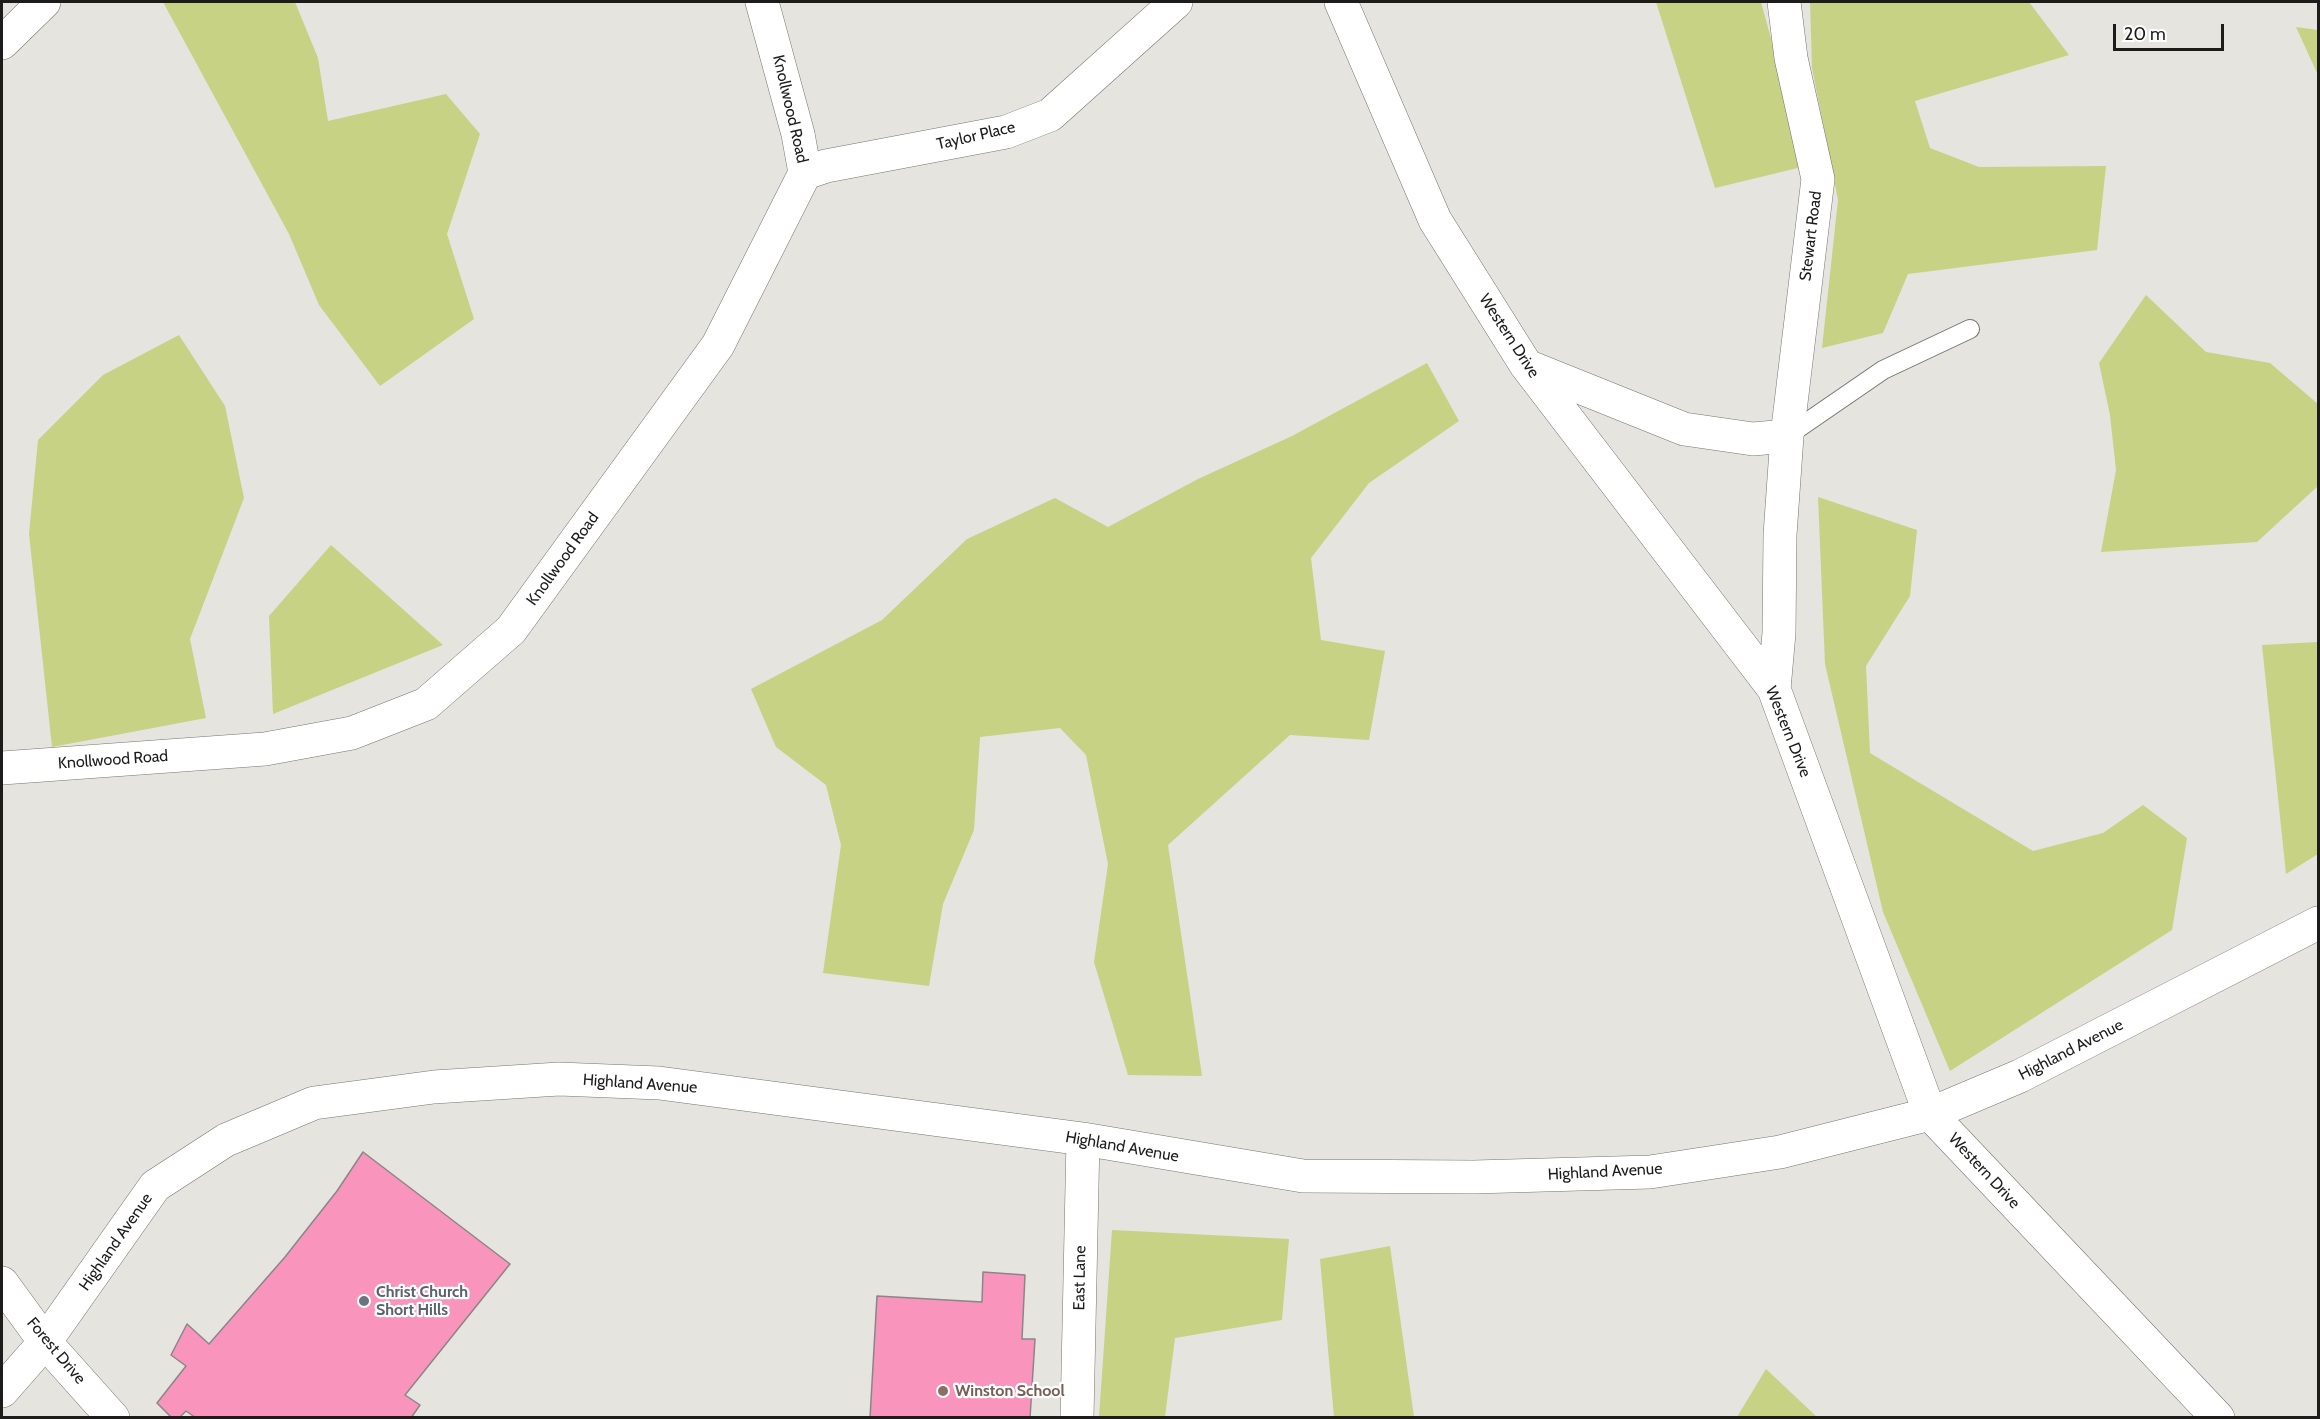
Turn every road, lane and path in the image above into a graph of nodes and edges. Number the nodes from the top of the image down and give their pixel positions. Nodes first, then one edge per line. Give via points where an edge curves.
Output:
1 (44, 2) edge
2 (762, 2) edge
3 (1176, 2) edge
4 (1341, 2) edge
5 (1784, 2) edge
6 (2, 43) edge
7 (805, 173) junction
8 (1970, 329) dead end
9 (1526, 365) junction
10 (1786, 436) junction
11 (1774, 689) junction
12 (2, 768) edge
13 (2319, 923) edge
14 (1930, 1114) junction
15 (1083, 1139) junction
16 (2, 1283) edge
17 (45, 1342) junction
18 (2, 1391) edge
19 (113, 1418) edge
20 (1077, 1418) edge
21 (2218, 1418) edge

1 - 6 street
2 - 7 street, Knollwood Road
3 - 7 street, Taylor Place via 1050,115 1006,132
4 - 9 street, Western Drive via 1435,220
5 - 10 street, Stewart Road via 1791,58 1818,179
7 - 12 street, Knollwood Road via 718,345 511,630 426,704 352,732 265,749
8 - 10 lane via 1883,370
9 - 10 street via 1684,429 1753,440
9 - 11 street, Western Drive
10 - 11 street, Stewart Road
11 - 14 street, Western Drive
13 - 14 street, Highland Avenue via 2020,1076
14 - 15 street, Highland Avenue via 1780,1152 1650,1172 1303,1176
14 - 21 street, Western Drive
15 - 17 street, Highland Avenue via 659,1083 559,1079 434,1088 314,1103 226,1140 155,1186
15 - 20 street, East Lane
16 - 17 street, Forest Drive
17 - 18 street, Highland Avenue
17 - 19 street, Forest Drive

